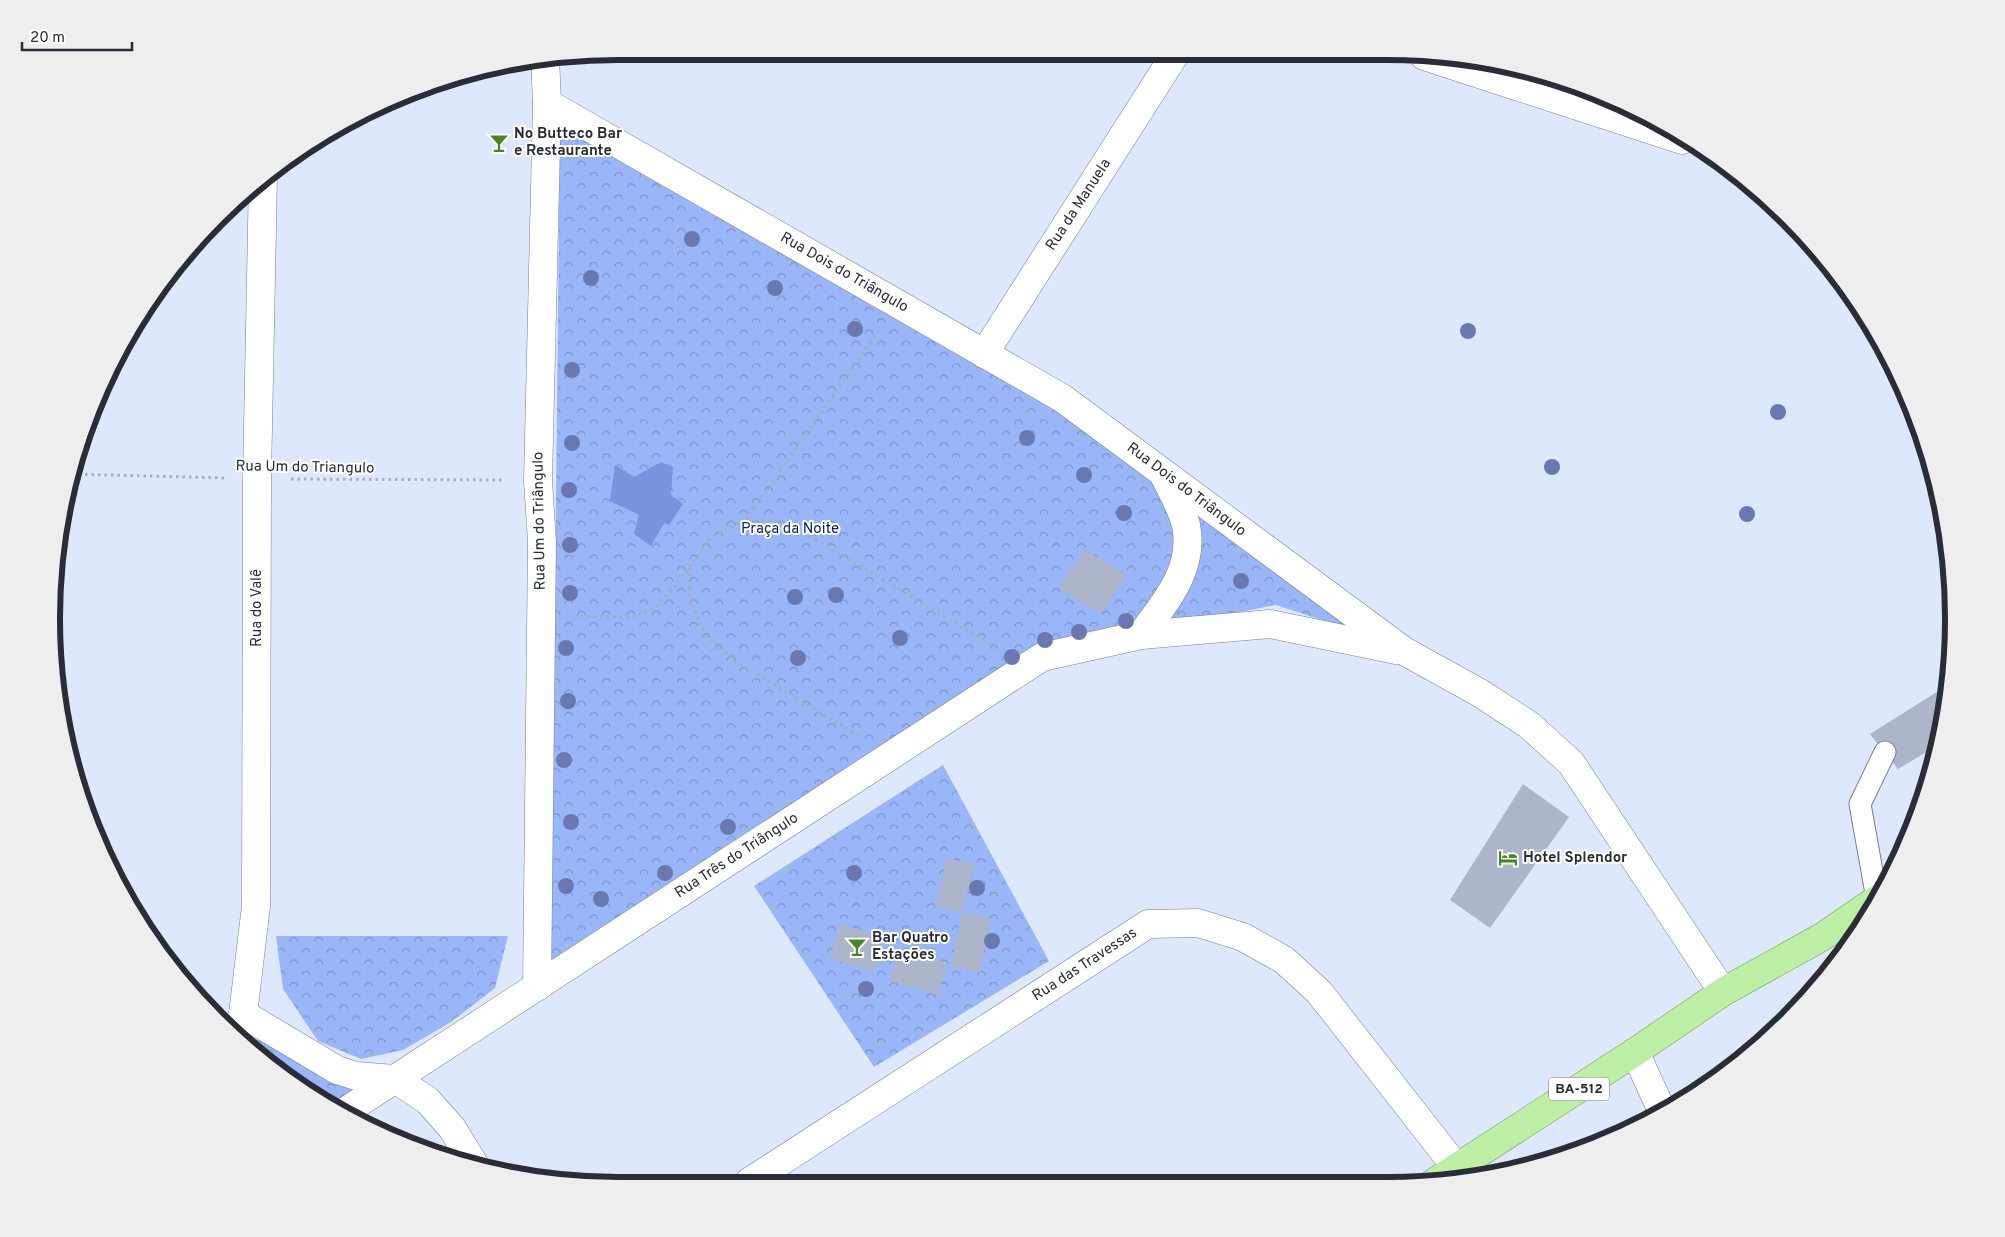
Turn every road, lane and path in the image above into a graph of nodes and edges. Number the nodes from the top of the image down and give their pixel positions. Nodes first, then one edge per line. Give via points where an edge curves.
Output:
1 (1171, 60) edge
2 (1448, 64) edge
3 (545, 65) edge
4 (547, 103) junction
5 (1665, 134) edge
6 (263, 188) edge
7 (897, 304) junction
8 (984, 354) junction
9 (1163, 473) junction
10 (79, 474) edge
11 (257, 479) junction
12 (538, 480) junction
13 (745, 520) junction
14 (690, 566) junction
15 (541, 615) junction
16 (1141, 636) junction
17 (1404, 652) junction
18 (1028, 666) junction
19 (1885, 752) dead end
20 (891, 755) junction
21 (1874, 890) edge
22 (1864, 909) edge
23 (537, 987) junction
24 (1723, 992) junction
25 (240, 1025) edge
26 (1635, 1052) junction
27 (395, 1079) junction
28 (1660, 1105) edge
29 (350, 1108) edge
30 (469, 1157) edge
31 (1456, 1167) junction
32 (1447, 1173) edge
33 (758, 1177) edge

1 - 8 street, Rua da Manuela
2 - 5 street
3 - 4 street, Rua Um do Triângulo
4 - 7 street, Rua Dois do Triângulo
4 - 12 street, Rua Um do Triângulo
6 - 11 street, Rua do Valê
7 - 8 street, Rua Dois do Triângulo
7 - 13 path
8 - 9 street, Rua Dois do Triângulo via 1062,398
9 - 16 street via 1186,525 1186,559 1176,588
9 - 17 street, Rua Dois do Triângulo
10 - 11 path, Rua Um do Triangulo
11 - 12 path, Rua Um do Triangulo
11 - 25 street, Rua do Valê via 256,906
12 - 15 street, Rua Um do Triângulo via 542,542
13 - 14 path via 711,538
13 - 18 path via 787,522
14 - 15 path via 656,607 632,617
14 - 20 path via 689,596 705,635 733,660
15 - 23 street, Rua Um do Triângulo
16 - 17 street, Rua Três do Triângulo via 1270,624
16 - 18 street, Rua Três do Triângulo via 1042,657
17 - 24 street, Rua Dois do Triângulo via 1480,693 1529,725 1571,763
18 - 20 street, Rua Três do Triângulo
19 - 21 lane via 1860,804
20 - 23 street, Rua Três do Triângulo
22 - 24 main road, BA-512 via 1822,937
23 - 27 street, Rua Três do Triângulo
24 - 26 main road, BA-512
25 - 27 street via 337,1070 356,1076
26 - 28 street
26 - 31 main road, BA-512
27 - 29 street, Rua Três do Triângulo
27 - 30 street via 440,1112
31 - 32 main road, BA-512
31 - 33 street, Rua das Travessas via 1318,992 1284,960 1243,937 1198,923 1148,924

